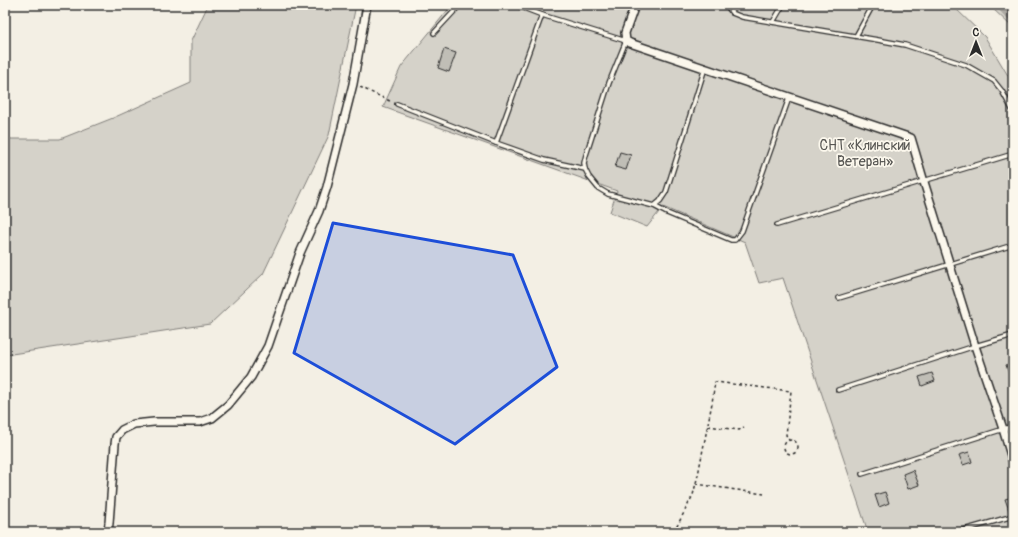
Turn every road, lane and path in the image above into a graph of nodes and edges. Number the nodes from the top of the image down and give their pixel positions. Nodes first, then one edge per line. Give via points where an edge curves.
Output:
1 (367, 5) edge
2 (460, 5) edge
3 (516, 5) edge
4 (635, 5) edge
5 (726, 5) edge
6 (783, 5) edge
7 (873, 5) edge
8 (542, 15) junction
9 (773, 22) junction
10 (434, 33) dead end
11 (856, 36) junction
12 (626, 41) junction
13 (705, 68) junction
14 (354, 84) junction
15 (790, 96) junction
16 (397, 104) joint
17 (1013, 111) edge
18 (496, 143) junction
19 (1013, 154) edge
20 (585, 169) junction
21 (924, 182) junction
22 (654, 206) junction
23 (777, 225) dead end
24 (1013, 245) edge
25 (949, 264) junction
26 (839, 298) dead end
27 (1013, 335) edge
28 (974, 346) junction
29 (838, 390) dead end
30 (708, 426) junction
31 (1013, 426) edge
32 (744, 428) dead end
33 (1003, 429) junction
34 (789, 440) junction
35 (1013, 462) edge
36 (862, 474) dead end
37 (696, 484) junction
38 (764, 494) dead end
39 (1013, 516) edge
40 (108, 532) edge
41 (674, 532) edge
42 (957, 532) edge

1 - 14 street
2 - 10 lane
3 - 8 lane
4 - 12 street via 625,33
5 - 9 lane via 732,13 742,17
6 - 9 lane
7 - 11 lane
8 - 12 lane
8 - 18 lane
9 - 11 lane
11 - 17 lane via 905,45 966,65 994,81
12 - 13 street
12 - 20 lane via 608,83 586,155
13 - 15 street
13 - 22 lane via 666,192
14 - 16 path
14 - 40 street via 327,188 300,253 268,346 251,377 228,405 212,418 200,422 134,424 122,430 116,437 115,444
15 - 21 street via 911,138
15 - 22 lane via 742,231 736,240
16 - 18 lane
18 - 20 lane via 544,160
19 - 21 lane
20 - 22 lane via 598,188 608,194
21 - 23 lane
21 - 25 street
24 - 25 lane
25 - 26 lane
25 - 28 street
27 - 28 lane
28 - 29 lane
28 - 33 street
30 - 32 path via 739,430
30 - 34 path via 715,382 791,391 786,435
30 - 37 path
31 - 33 lane
33 - 35 street
33 - 36 lane
34 - 34 path via 785,442 784,449 793,454 798,445
37 - 38 path
37 - 41 path
39 - 42 lane

